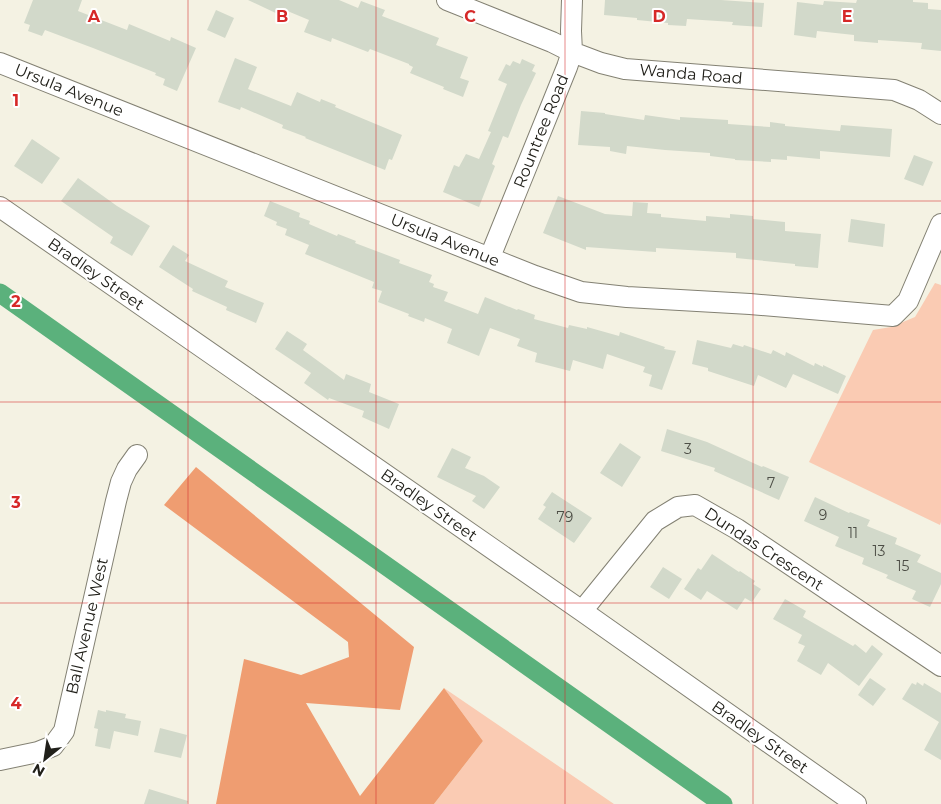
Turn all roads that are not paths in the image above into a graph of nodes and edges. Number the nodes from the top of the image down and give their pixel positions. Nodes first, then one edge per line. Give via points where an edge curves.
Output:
1 (447, 0) edge
2 (572, 0) edge
3 (572, 52) junction
4 (0, 62) edge
5 (941, 114) edge
6 (0, 207) edge
7 (941, 224) edge
8 (490, 258) junction
9 (137, 455) dead end
10 (582, 611) junction
11 (941, 666) edge
12 (0, 760) edge
13 (856, 804) edge

1 - 3 street, Wanda Road
2 - 3 street, Rountree Road
3 - 5 street, Wanda Road via 625,69 894,90
3 - 8 street, Rountree Road
4 - 8 street, Ursula Avenue
6 - 10 street, Bradley Street
7 - 8 street, Ursula Avenue via 908,301 893,316 581,292
9 - 12 street, Ball Avenue West via 127,468 116,501 64,731 53,746
10 - 11 street, Dundas Crescent via 655,520 678,507 695,505 737,529
10 - 13 street, Bradley Street

